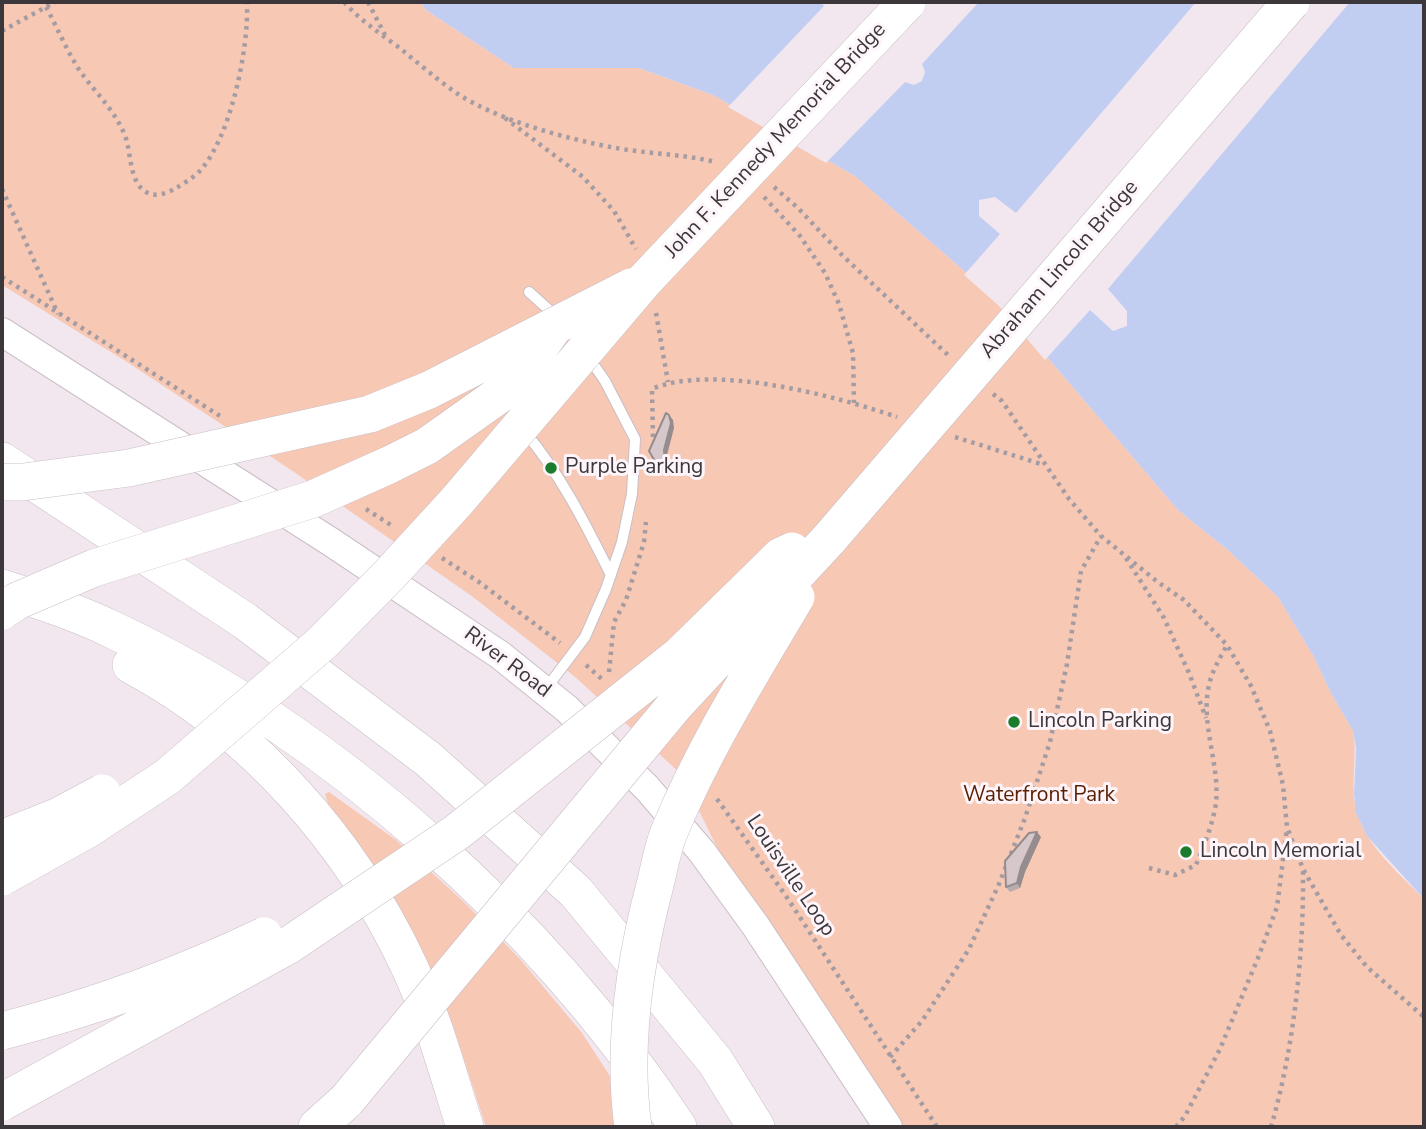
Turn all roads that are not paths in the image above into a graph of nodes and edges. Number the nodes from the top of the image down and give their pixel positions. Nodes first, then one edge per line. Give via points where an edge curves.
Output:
1 (907, 2) edge
2 (1291, 2) edge
3 (647, 281) junction
4 (529, 292) dead end
5 (567, 331) junction
6 (2, 332) edge
7 (459, 367) dead end
8 (479, 384) dead end
9 (489, 393) dead end
10 (2, 461) edge
11 (2, 482) edge
12 (830, 538) junction
13 (611, 575) junction
14 (2, 588) edge
15 (2, 610) edge
16 (544, 691) junction
17 (237, 717) junction
18 (2, 839) edge
19 (430, 851) junction
20 (2, 877) edge
21 (2, 1031) edge
22 (2, 1102) edge
23 (317, 1127) edge
24 (465, 1127) edge
25 (633, 1127) edge
26 (678, 1127) edge
27 (756, 1127) edge
28 (888, 1127) edge

1 - 3 highway, John F. Kennedy Memorial Bridge, bridge
2 - 12 highway, Abraham Lincoln Bridge, bridge
3 - 5 highway, bridge
3 - 17 highway, John F. Kennedy Memorial Bridge, bridge via 391,573 322,643
4 - 5 lane
5 - 11 highway, bridge via 370,414 129,468
5 - 13 lane via 605,381 635,439 632,494
5 - 15 highway, bridge via 513,386 427,446 313,499 94,568
6 - 16 street, River Road via 331,542 500,655
7 - 8 lane
9 - 13 lane via 538,447
10 - 27 highway via 245,621 428,759 576,891 715,1060
12 - 19 highway, bridge via 781,556 680,655
12 - 23 highway, bridge via 675,705 346,1101
12 - 25 highway, bridge via 708,748 668,832 631,1006
13 - 16 lane via 585,637
14 - 26 highway via 110,628 200,677 260,713 393,812 484,893 536,947 593,1012
15 - 24 highway via 96,646 146,673 231,733 292,791 345,858 388,924 410,968
16 - 28 street, River Road via 647,788 702,852
17 - 18 highway, bridge via 78,806
17 - 20 highway, bridge via 167,777 88,829
19 - 21 highway, bridge via 180,973
19 - 22 highway, bridge via 289,945

